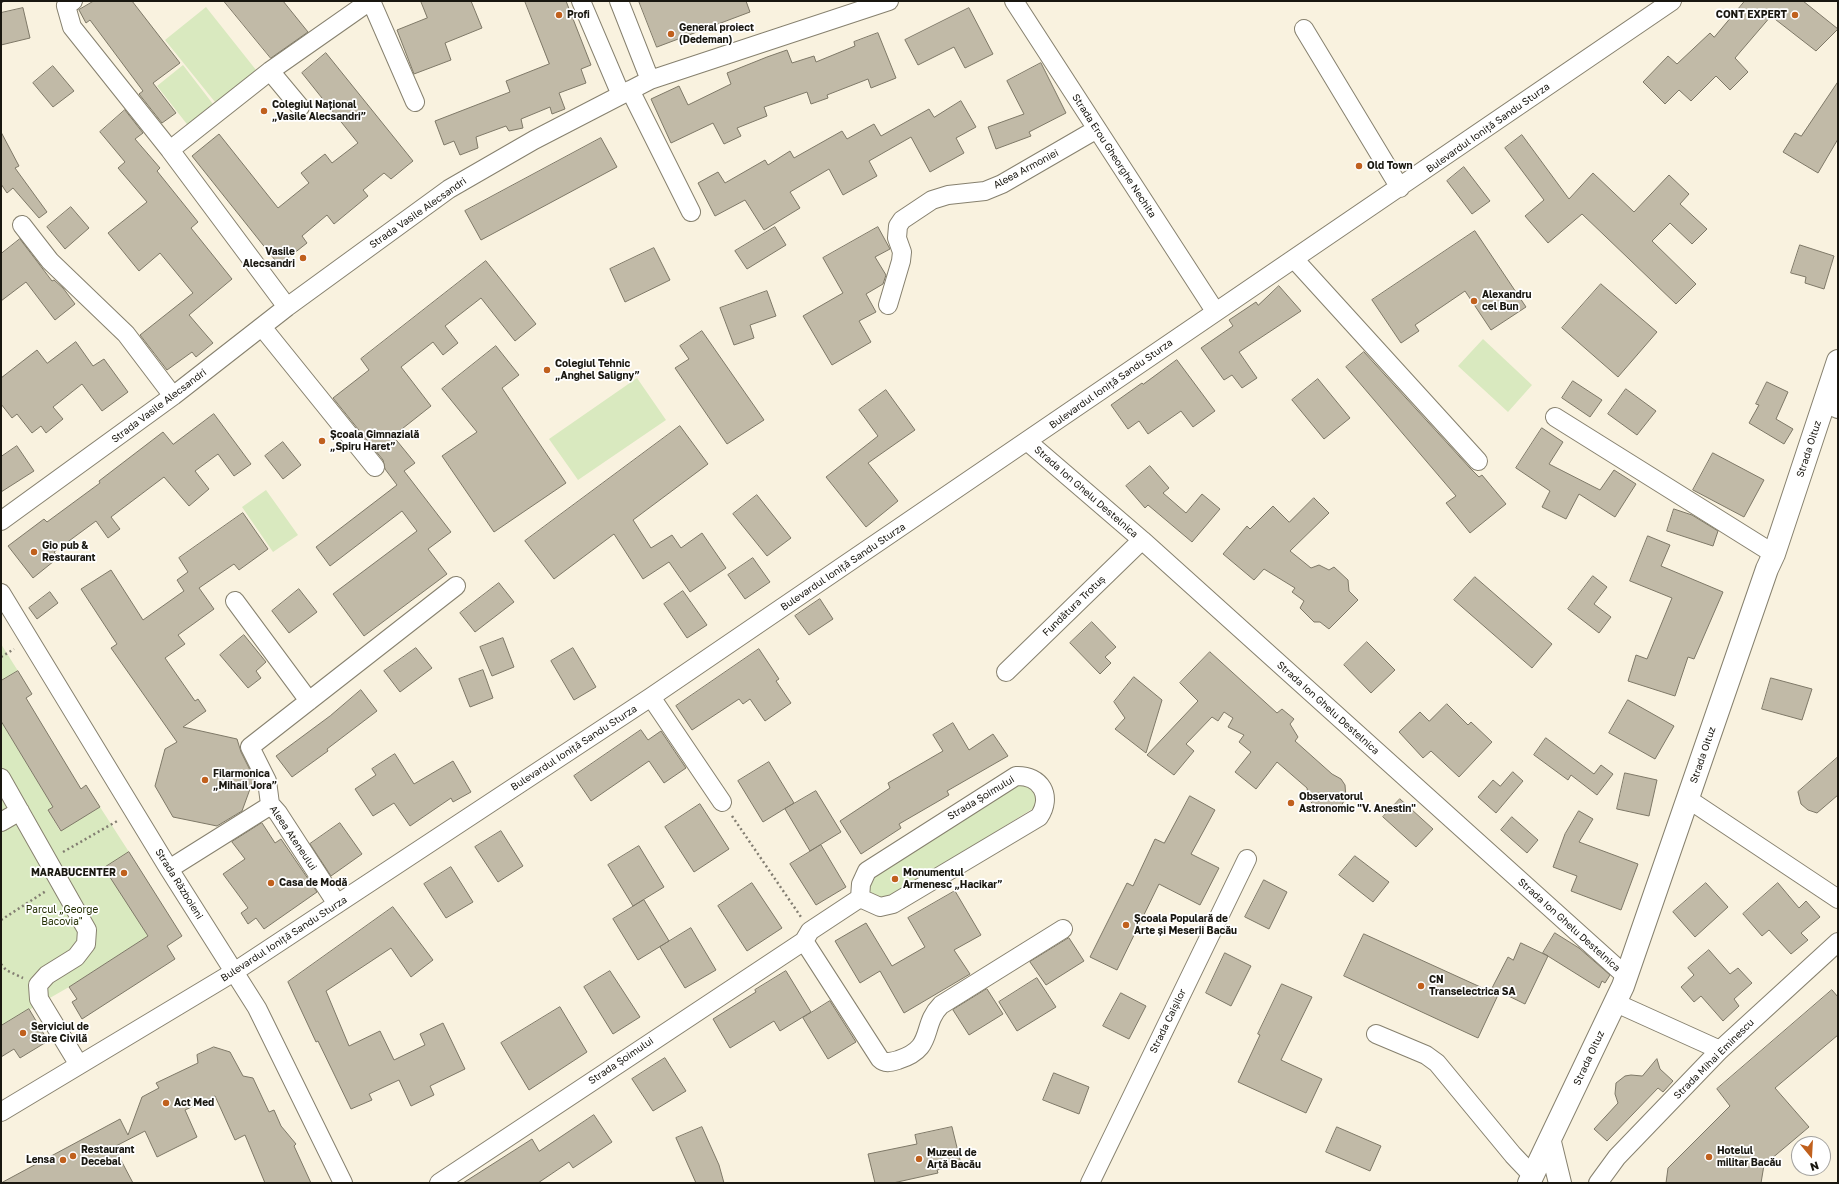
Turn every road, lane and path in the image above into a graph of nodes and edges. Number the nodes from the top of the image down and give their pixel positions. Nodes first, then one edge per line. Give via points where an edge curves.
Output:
1 (6, 1) edge
2 (73, 1) edge
3 (370, 1) edge
4 (581, 1) edge
5 (619, 1) edge
6 (889, 1) edge
7 (1014, 1) edge
8 (1672, 1) edge
9 (1, 2) edge
10 (1304, 29) dead end
11 (270, 71) junction
12 (650, 80) junction
13 (625, 92) junction
14 (415, 102) dead end
15 (300, 107) dead end
16 (1097, 129) junction
17 (170, 150) junction
18 (1400, 188) junction
19 (691, 212) dead end
20 (22, 225) dead end
21 (1294, 260) junction
22 (888, 305) dead end
23 (287, 307) junction
24 (1215, 312) junction
25 (262, 327) junction
26 (1838, 361) edge
27 (173, 396) junction
28 (1831, 406) edge
29 (1555, 417) dead end
30 (1028, 442) junction
31 (1478, 461) dead end
32 (375, 467) dead end
33 (1, 521) edge
34 (1142, 540) junction
35 (1774, 554) junction
36 (456, 586) dead end
37 (1, 593) edge
38 (235, 601) dead end
39 (1006, 672) dead end
40 (651, 697) junction
41 (309, 701) junction
42 (1, 778) edge
43 (1688, 799) junction
44 (722, 802) joint
45 (271, 805) junction
46 (20, 811) junction
47 (134, 811) junction
48 (1, 822) edge
49 (1247, 859) dead end
50 (48, 861) junction
51 (169, 869) junction
52 (60, 882) junction
53 (860, 898) junction
54 (1838, 899) edge
55 (337, 904) junction
56 (1, 920) edge
57 (1063, 929) dead end
58 (807, 936) junction
59 (1838, 942) edge
60 (1, 964) edge
61 (234, 972) junction
62 (1626, 976) junction
63 (43, 980) junction
64 (1616, 1002) junction
65 (1376, 1034) dead end
66 (1720, 1050) junction
67 (79, 1065) junction
68 (1, 1112) edge
69 (1550, 1142) junction
70 (1531, 1179) edge
71 (343, 1183) edge
72 (440, 1183) edge
73 (1090, 1183) edge
74 (1560, 1183) edge
75 (1598, 1183) edge

1 - 9 path
2 - 17 street via 66,6 72,27
3 - 11 street
3 - 14 street
4 - 13 street
5 - 12 street
6 - 12 street, Strada Vasile Alecsandri
7 - 16 street, Strada Erou Gheorghe Nechita
8 - 18 street, Bulevardul Ioniță Sandu Sturza
10 - 18 street
11 - 15 street
11 - 17 street
12 - 13 street, Strada Vasile Alecsandri
13 - 19 street
13 - 23 street, Strada Vasile Alecsandri via 449,189
16 - 22 street, Aleea Armoniei via 1002,184 985,191 948,195 932,200 902,220 898,226 897,238 902,252 901,261
16 - 24 street, Strada Erou Gheorghe Nechita
17 - 23 street
18 - 21 street, Bulevardul Ioniță Sandu Sturza
20 - 27 street via 50,261 126,334
21 - 24 street, Bulevardul Ioniță Sandu Sturza
21 - 31 street
23 - 25 street, Strada Vasile Alecsandri
24 - 30 street, Bulevardul Ioniță Sandu Sturza
25 - 27 street, Strada Vasile Alecsandri
25 - 32 street
26 - 28 main road, Strada Oituz
27 - 33 street, Strada Vasile Alecsandri
28 - 35 main road, Strada Oituz
29 - 35 street
30 - 34 street, Strada Ion Ghelu Destelnica
30 - 40 street, Bulevardul Ioniță Sandu Sturza
34 - 39 street, Fundătura Trotuș
34 - 62 street, Strada Ion Ghelu Destelnica
35 - 43 main road, Strada Oituz
36 - 41 street, Aleea Ateneului
37 - 47 street, Strada Războieni
38 - 41 street
40 - 44 street
40 - 55 street, Bulevardul Ioniță Sandu Sturza
41 - 45 street, Aleea Ateneului via 250,747 267,781
42 - 46 street
43 - 54 street
43 - 62 main road, Strada Oituz
44 - 58 path
45 - 51 street
45 - 55 street, Aleea Ateneului
46 - 48 street
46 - 50 street
47 - 50 path
47 - 51 street, Strada Războieni
49 - 73 street, Strada Caișilor
50 - 52 street
51 - 61 street, Strada Războieni
52 - 56 path
52 - 63 street via 87,930 86,944 76,957
53 - 53 street, Strada Șoimului via 880,907 893,904 1026,826 1043,811 1043,790 1032,778 1016,776 1008,780 867,872 861,884
53 - 58 street, Strada Șoimului
55 - 61 street, Bulevardul Ioniță Sandu Sturza
57 - 58 street via 941,1005 935,1012 921,1047 905,1058 889,1062 880,1059
58 - 72 street, Strada Șoimului
59 - 66 street, Strada Mihai Eminescu
60 - 63 path via 6,970
61 - 67 street, Bulevardul Ioniță Sandu Sturza
61 - 71 street, Strada Războieni via 269,1030
62 - 64 main road, Strada Oituz
63 - 67 street via 39,1000
64 - 66 street
64 - 69 main road, Strada Oituz
65 - 70 street via 1426,1055 1437,1063
66 - 75 street, Strada Mihai Eminescu via 1617,1157
67 - 68 street, Bulevardul Ioniță Sandu Sturza
69 - 70 main road, Strada Oituz
69 - 74 main road

